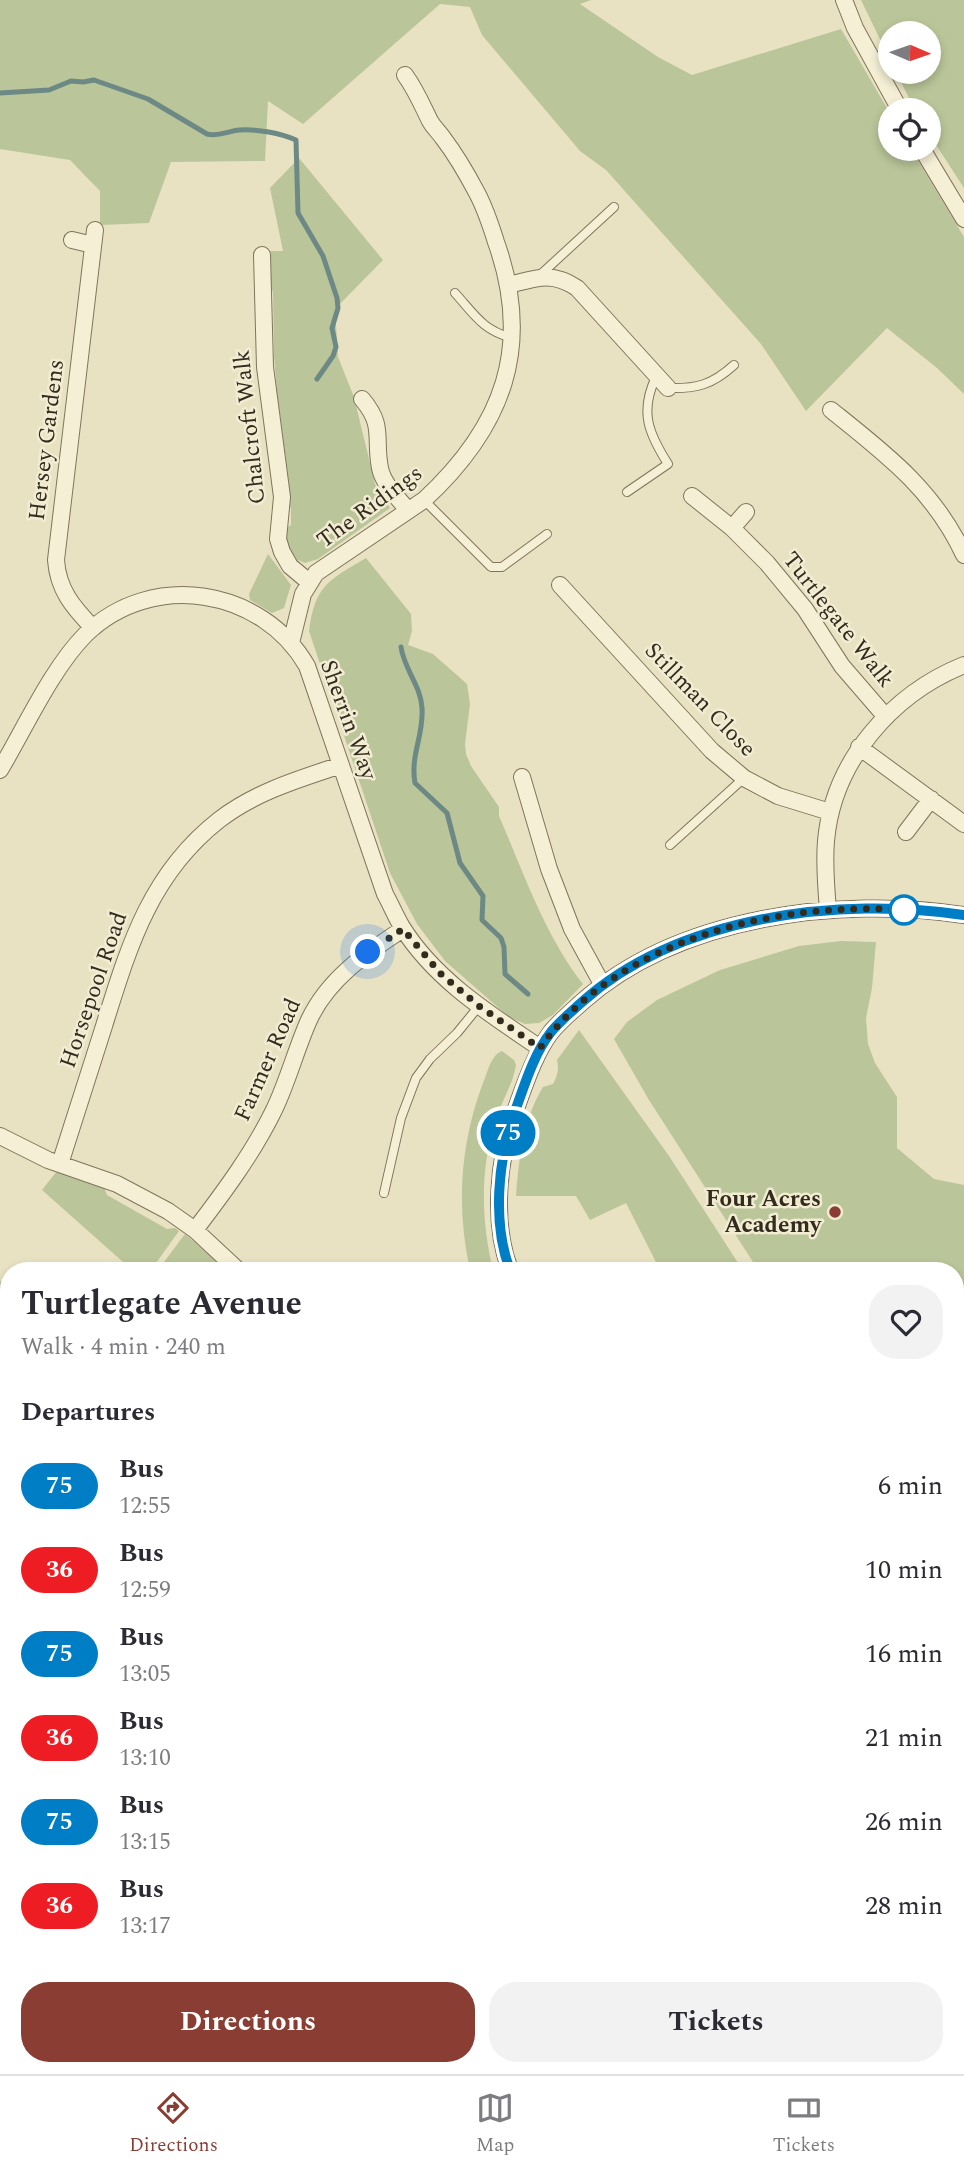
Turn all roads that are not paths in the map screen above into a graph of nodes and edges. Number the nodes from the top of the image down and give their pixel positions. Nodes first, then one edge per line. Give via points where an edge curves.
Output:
1 (844, 0) edge
2 (405, 75) dead end
3 (893, 98) edge
4 (929, 161) edge
5 (614, 207) dead end
6 (964, 219) edge
7 (72, 240) dead end
8 (262, 255) dead end
9 (536, 278) junction
10 (509, 285) junction
11 (455, 293) dead end
12 (513, 338) junction
13 (734, 365) dead end
14 (662, 382) junction
15 (362, 399) dead end
16 (831, 410) dead end
17 (627, 492) dead end
18 (692, 496) dead end
19 (424, 500) junction
20 (408, 510) junction
21 (746, 512) dead end
22 (732, 528) junction
23 (547, 534) dead end
24 (964, 555) edge
25 (309, 582) junction
26 (559, 585) dead end
27 (93, 628) junction
28 (291, 643) junction
29 (964, 665) edge
30 (886, 717) junction
31 (859, 747) junction
32 (341, 765) junction
33 (0, 770) edge
34 (522, 777) dead end
35 (744, 778) junction
36 (931, 799) junction
37 (830, 812) junction
38 (964, 824) edge
39 (906, 832) dead end
40 (670, 845) dead end
41 (828, 910) junction
42 (964, 915) edge
43 (403, 929) junction
44 (602, 984) junction
45 (479, 1006) junction
46 (540, 1048) junction
47 (0, 1136) edge
48 (60, 1164) junction
49 (384, 1193) dead end
50 (195, 1230) junction
51 (230, 1262) edge
52 (506, 1262) edge

1 - 3 street
2 - 10 street, The Ridings via 478,195
4 - 6 street
5 - 9 lane
7 - 27 street, Hersey Gardens via 94,238 56,560 63,592
8 - 25 street, Chalcroft Walk via 265,367 282,497 278,539 290,566
9 - 10 street
9 - 14 street via 556,277 577,288
10 - 12 street, The Ridings
11 - 12 lane via 487,329
12 - 19 street, The Ridings via 507,378 482,431
13 - 14 lane via 693,388
14 - 17 lane via 650,389 646,409 654,441 668,464
15 - 20 street via 375,415 380,470
16 - 24 street via 921,487
18 - 22 street, Turtlegate Walk
19 - 20 street, The Ridings
19 - 23 lane via 491,567 502,567
20 - 25 street, The Ridings
21 - 22 street
22 - 30 street, Turtlegate Walk via 805,609 842,666
25 - 28 street, The Ridings
26 - 35 street, Stillman Close via 712,751
27 - 28 street, Sherrin Way via 144,600 202,596 249,610
27 - 33 street, Sherrin Way via 55,676
28 - 32 street, Sherrin Way via 307,666
29 - 30 street via 934,679
30 - 31 street
31 - 36 street
31 - 37 street
32 - 43 street, Sherrin Way via 385,894
32 - 48 street, Horsepool Road via 270,790 220,819 163,880 130,943
34 - 44 street via 549,869
35 - 37 street, Stillman Close via 778,796
35 - 40 lane
36 - 38 street
36 - 39 street
37 - 41 street via 824,872
41 - 42 street
41 - 44 street via 739,925 684,942 632,964
43 - 45 street, Sherrin Way via 441,974
43 - 50 street, Farmer Road via 346,970 320,1000 265,1128
44 - 46 street
45 - 46 street, Sherrin Way
45 - 49 lane via 416,1078 401,1118
46 - 52 street via 507,1135 500,1222
47 - 48 street
48 - 50 street via 117,1184
50 - 51 street

